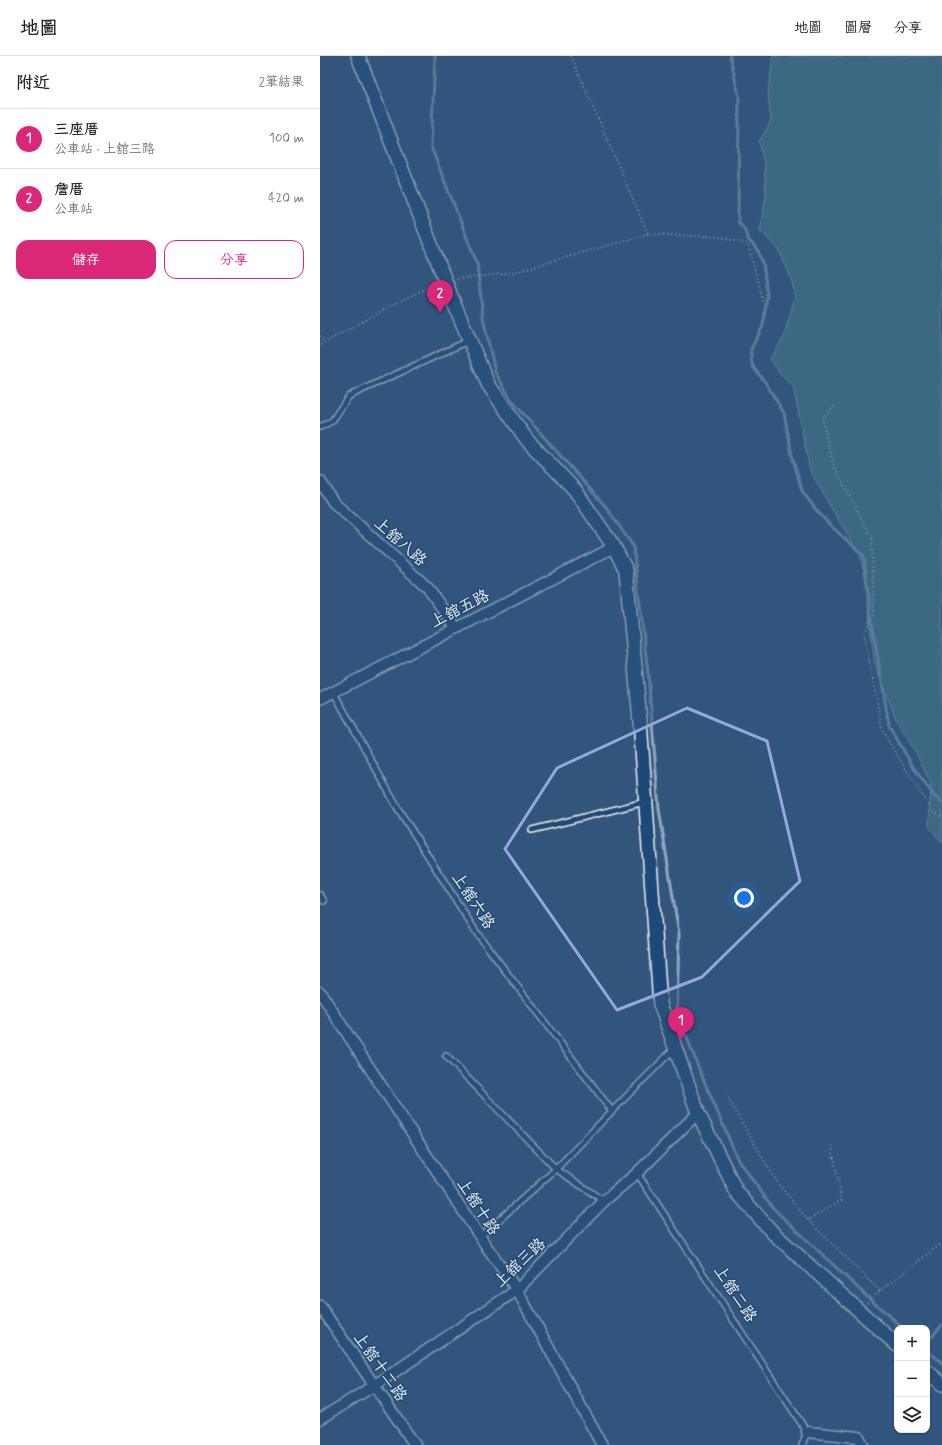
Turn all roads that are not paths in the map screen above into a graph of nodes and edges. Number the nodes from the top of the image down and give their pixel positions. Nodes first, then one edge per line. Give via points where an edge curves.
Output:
1 (358, 56) edge
2 (469, 340) junction
3 (320, 427) edge
4 (320, 481) edge
5 (614, 547) junction
6 (456, 628) junction
7 (333, 691) junction
8 (320, 699) edge
9 (646, 802) junction
10 (532, 830) dead end
11 (320, 895) edge
12 (324, 901) dead end
13 (320, 992) edge
14 (675, 1048) junction
15 (446, 1056) dead end
16 (612, 1111) junction
17 (698, 1113) junction
18 (556, 1169) junction
19 (637, 1173) junction
20 (604, 1202) junction
21 (480, 1237) junction
22 (517, 1290) junction
23 (320, 1306) edge
24 (894, 1342) edge
25 (930, 1374) edge
26 (942, 1384) edge
27 (375, 1385) junction
28 (320, 1419) edge
29 (808, 1432) junction
30 (416, 1445) edge
31 (602, 1445) edge
32 (802, 1445) edge
33 (863, 1445) edge

1 - 2 street
2 - 3 lane via 349,396 332,421
2 - 5 street via 488,384 527,440 575,490
4 - 6 street, 上舘八路 via 333,502 427,587
5 - 6 street, 上舘五路
5 - 9 street via 626,570
6 - 7 street, 上舘五路
7 - 8 street, 上舘五路
7 - 16 lane, 上舘六路 via 397,807 476,932
9 - 10 lane
9 - 14 street via 660,1004
11 - 12 lane
13 - 21 street, 上舘十路
14 - 16 lane
14 - 17 street
15 - 18 lane
16 - 18 lane
17 - 19 street, 上舘三路
17 - 24 street via 736,1191 772,1232
18 - 20 lane
18 - 21 lane
19 - 20 street, 上舘三路
19 - 29 lane, 上舘二路
20 - 22 street, 上舘三路
21 - 22 street, 上舘十路
22 - 27 street, 上舘三路
22 - 31 street, 上舘十路
23 - 27 street, 上舘十二路
25 - 26 street
27 - 28 street, 上舘三路
27 - 30 street, 上舘十二路
29 - 32 lane
29 - 33 street via 859,1437

